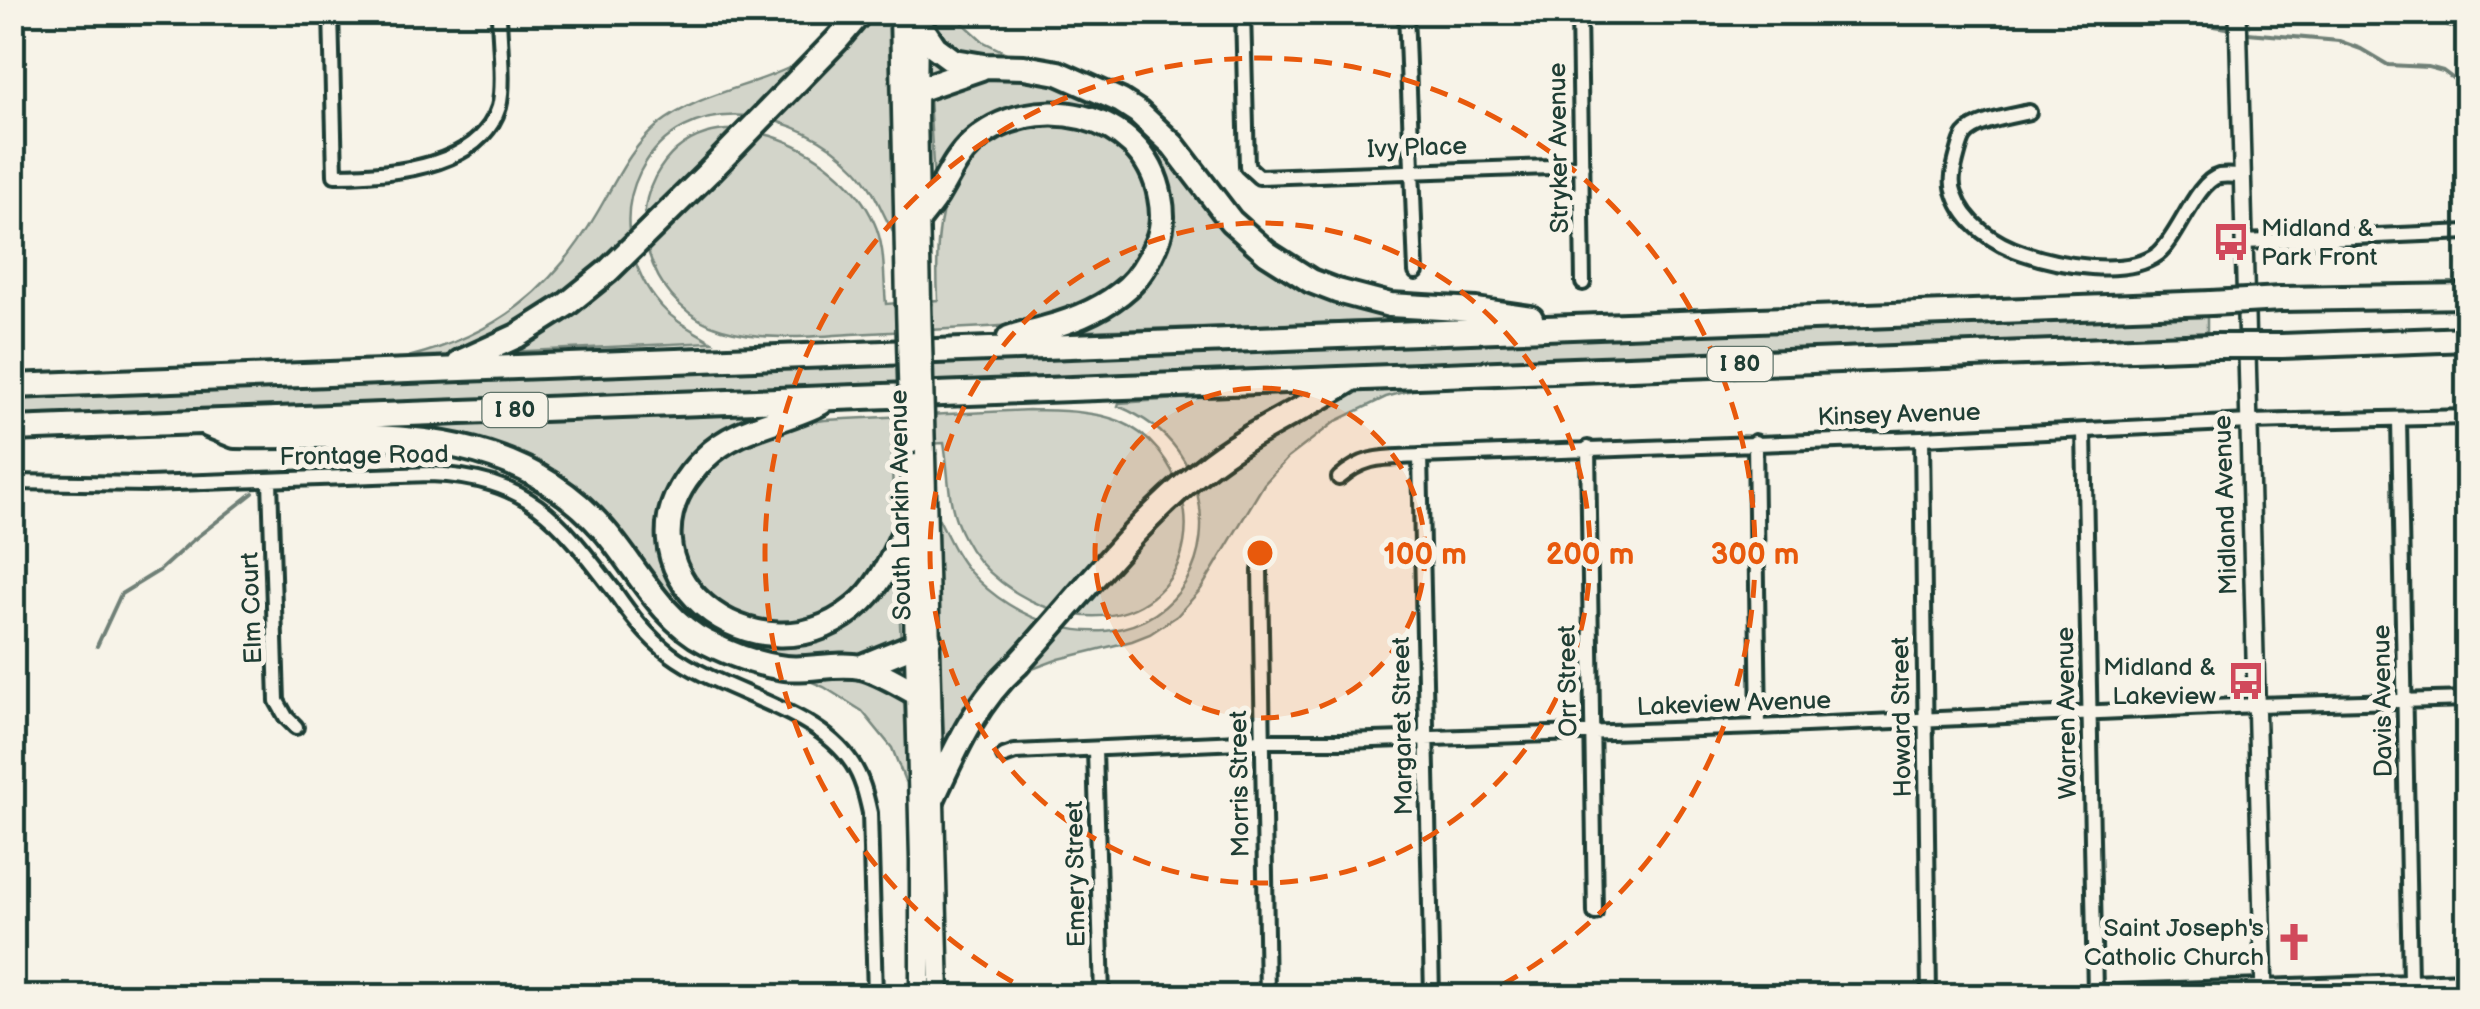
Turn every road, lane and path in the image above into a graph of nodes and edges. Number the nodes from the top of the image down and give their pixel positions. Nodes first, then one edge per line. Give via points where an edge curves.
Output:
1 (331, 12) edge
2 (498, 12) edge
3 (861, 12) edge
4 (1243, 12) edge
5 (1406, 12) edge
6 (1579, 12) edge
7 (2238, 12) edge
8 (2434, 12) edge
9 (912, 16) edge
10 (2468, 23) edge
11 (984, 66) junction
12 (918, 90) junction
13 (2030, 112) dead end
14 (1582, 166) junction
15 (1410, 171) junction
16 (2242, 176) junction
17 (919, 220) junction
18 (2468, 232) edge
19 (2244, 242) junction
20 (1416, 272) dead end
21 (1583, 282) dead end
22 (2468, 296) edge
23 (914, 304) junction
24 (1584, 326) junction
25 (2468, 339) edge
26 (984, 348) junction
27 (425, 370) junction
28 (1353, 379) junction
29 (12, 386) edge
30 (830, 398) junction
31 (2468, 418) edge
32 (2399, 420) junction
33 (200, 422) junction
34 (2249, 422) junction
35 (12, 428) edge
36 (2084, 431) junction
37 (1922, 438) junction
38 (1755, 442) junction
39 (1588, 448) junction
40 (917, 450) junction
41 (1420, 456) junction
42 (1339, 478) dead end
43 (270, 481) junction
44 (12, 482) edge
45 (911, 516) junction
46 (1260, 570) dead end
47 (922, 642) junction
48 (860, 667) junction
49 (916, 693) junction
50 (2468, 700) edge
51 (2406, 702) junction
52 (2257, 705) junction
53 (2089, 712) junction
54 (1924, 718) junction
55 (1759, 726) junction
56 (296, 727) dead end
57 (1591, 732) junction
58 (1425, 738) junction
59 (1262, 741) junction
60 (1096, 750) junction
61 (1004, 756) dead end
62 (933, 798) junction
63 (1595, 914) dead end
64 (2468, 980) edge
65 (2410, 982) junction
66 (2264, 992) edge
67 (2095, 994) junction
68 (875, 996) edge
69 (920, 996) edge
70 (939, 996) edge
71 (1102, 996) edge
72 (1267, 996) edge
73 (1432, 996) edge
74 (1929, 996) edge
75 (2002, 996) edge
76 (2039, 996) edge

1 - 2 street via 335,176 424,165 480,140 500,105
3 - 27 highway via 665,217 588,287 496,347
4 - 15 street, Ivy Place via 1247,166 1254,174
5 - 15 street
6 - 14 street, Stryker Avenue
7 - 16 street, Midland Avenue
8 - 10 street
9 - 11 highway via 945,56
9 - 12 main road, South Larkin Avenue
9 - 23 main road, South Larkin Avenue
11 - 12 highway
11 - 24 highway via 1058,73 1138,112 1231,220 1266,253 1311,280 1390,304
12 - 17 main road, South Larkin Avenue
13 - 16 street via 1963,136 1952,174 1970,219 1990,239 2024,253 2115,268 2135,264 2157,254 2207,182
14 - 15 street, Ivy Place
14 - 21 street, Stryker Avenue
15 - 20 street
16 - 19 street, Midland Avenue
17 - 23 main road, South Larkin Avenue
17 - 26 highway via 972,142 1032,114 1077,115 1110,128 1138,149 1154,174 1162,204 1160,235 1129,286 1082,316
18 - 19 street
19 - 34 street, Midland Avenue
22 - 24 highway, I 80, bridge
23 - 40 main road, South Larkin Avenue, bridge
24 - 26 highway, I 80
25 - 28 highway, I 80, bridge
26 - 27 highway, I 80
27 - 29 highway, I 80
28 - 30 highway, I 80
28 - 62 highway via 1201,470 1148,520 1002,678 959,742
30 - 33 highway, I 80
30 - 45 highway via 738,434 696,466 670,523 682,582 720,619 760,633 802,633 862,602
31 - 32 street, Kinsey Avenue
32 - 34 street, Kinsey Avenue
32 - 51 street, Davis Avenue
33 - 35 highway, I 80
33 - 48 highway via 236,436 416,439 498,457 585,511 670,614 702,640 786,668
34 - 36 street, Kinsey Avenue
34 - 52 street, Midland Avenue
36 - 37 street, Kinsey Avenue
36 - 53 street, Warren Avenue
37 - 38 street, Kinsey Avenue
37 - 54 street, Howard Street
38 - 39 street, Kinsey Avenue
38 - 55 street
39 - 41 street, Kinsey Avenue
39 - 57 street, Orr Street
40 - 45 main road, South Larkin Avenue
40 - 47 main road, South Larkin Avenue
41 - 42 street, Kinsey Avenue via 1364,459
41 - 58 street, Margaret Street
43 - 44 street, Frontage Road
43 - 56 street, Elm Court via 277,700
43 - 68 street, Frontage Road via 446,475 510,489 558,522 673,656 826,735 858,772 870,812
45 - 47 main road, South Larkin Avenue
46 - 59 street, Morris Street
47 - 48 highway
47 - 49 main road, South Larkin Avenue
47 - 62 main road, South Larkin Avenue
48 - 49 highway
49 - 69 main road, South Larkin Avenue
50 - 51 street, Lakeview Avenue
51 - 52 street, Lakeview Avenue
51 - 65 street, Davis Avenue
52 - 53 street, Lakeview Avenue
52 - 66 street, Midland Avenue
53 - 54 street, Lakeview Avenue
53 - 67 street, Warren Avenue
54 - 55 street, Lakeview Avenue
54 - 74 street, Howard Street
55 - 57 street, Lakeview Avenue
57 - 58 street, Lakeview Avenue
57 - 63 street, Orr Street
58 - 59 street, Lakeview Avenue
58 - 73 street, Margaret Street
59 - 60 street, Lakeview Avenue
59 - 72 street, Morris Street
60 - 61 street, Lakeview Avenue
60 - 71 street, Emery Street
62 - 70 main road, South Larkin Avenue
64 - 65 street
65 - 66 street
66 - 67 street
67 - 76 street
75 - 76 street

